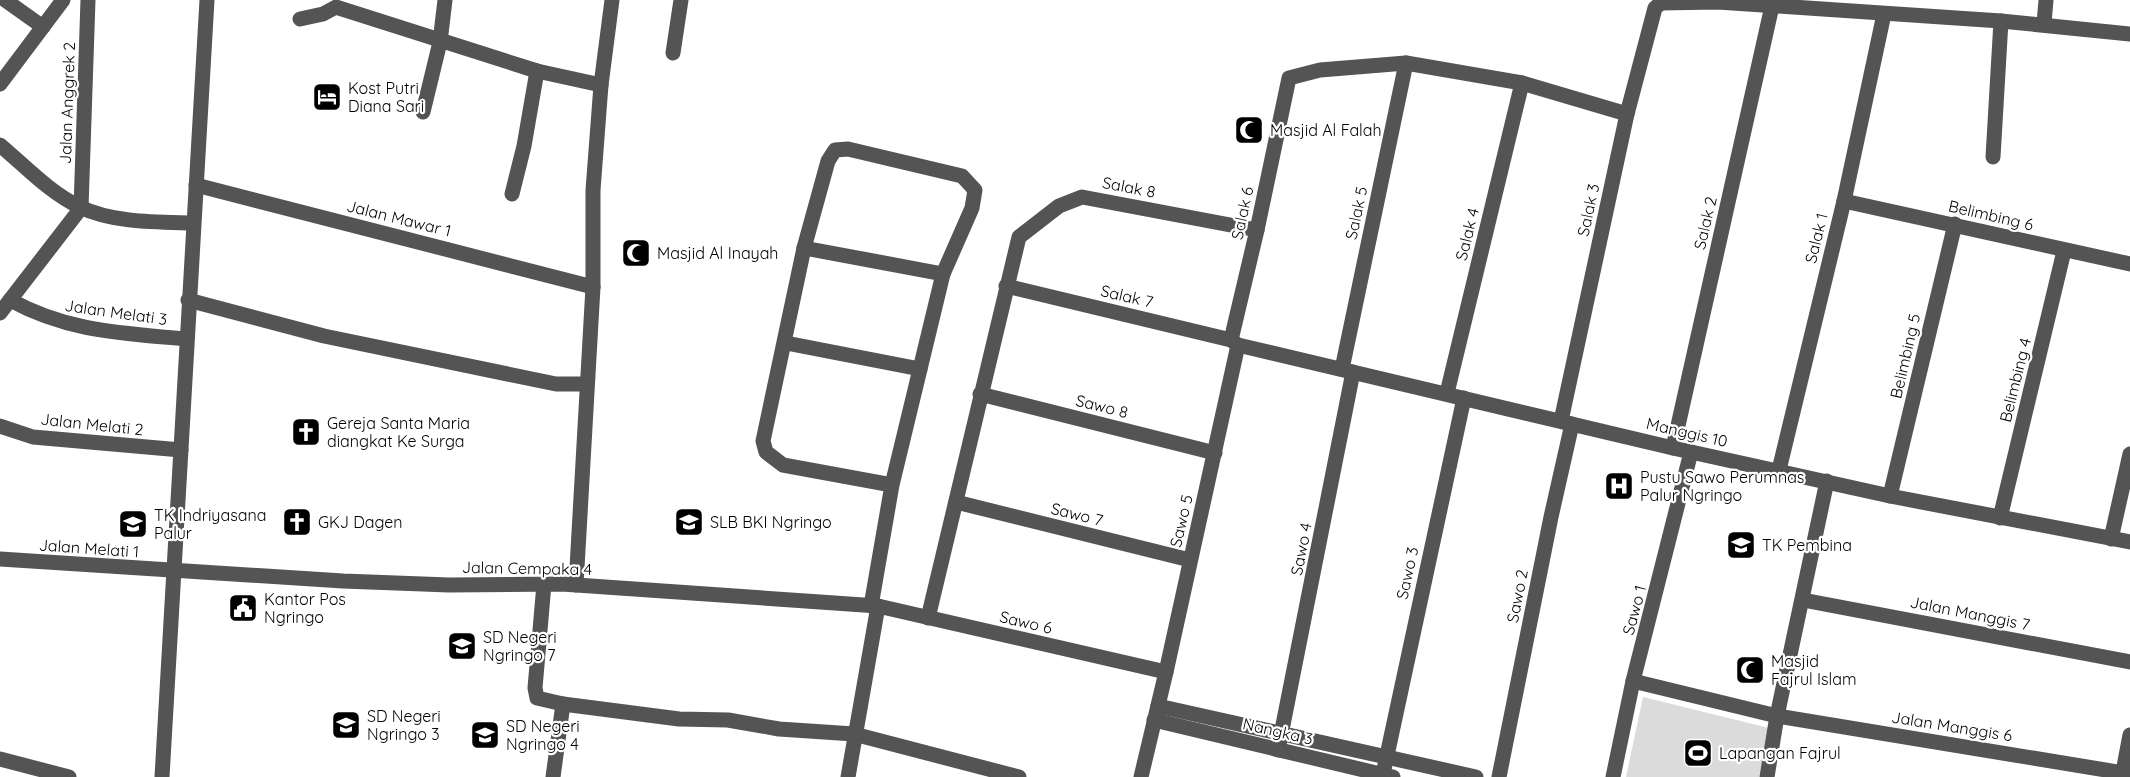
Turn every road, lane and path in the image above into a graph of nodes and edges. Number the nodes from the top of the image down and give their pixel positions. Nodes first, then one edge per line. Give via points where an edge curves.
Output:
1 (5, 0) edge
2 (63, 0) edge
3 (88, 0) edge
4 (207, 0) edge
5 (445, 0) edge
6 (612, 0) edge
7 (681, 0) edge
8 (2046, 0) edge
9 (1718, 1) edge
10 (336, 3) edge
11 (1772, 6) junction
12 (1920, 8) edge
13 (1884, 14) junction
14 (300, 19) dead end
15 (2001, 21) junction
16 (2044, 24) junction
17 (42, 27) junction
18 (2130, 34) edge
19 (440, 42) junction
20 (673, 53) dead end
21 (1406, 63) junction
22 (537, 71) junction
23 (1522, 83) junction
24 (0, 84) edge
25 (601, 85) junction
26 (423, 112) dead end
27 (1627, 114) junction
28 (0, 145) edge
29 (1993, 157) dead end
30 (196, 185) junction
31 (512, 194) dead end
32 (1844, 201) junction
33 (81, 208) junction
34 (193, 223) junction
35 (1955, 224) junction
36 (1257, 230) junction
37 (804, 248) junction
38 (2064, 250) junction
39 (2130, 264) edge
40 (943, 274) junction
41 (1006, 286) junction
42 (593, 287) junction
43 (10, 300) junction
44 (189, 300) junction
45 (0, 314) edge
46 (186, 339) junction
47 (1235, 342) junction
48 (786, 343) junction
49 (920, 369) junction
50 (1348, 371) junction
51 (586, 384) junction
52 (1447, 393) junction
53 (980, 394) junction
54 (1464, 398) junction
55 (1567, 422) junction
56 (0, 426) edge
57 (1673, 448) junction
58 (181, 450) junction
59 (1691, 452) junction
60 (1215, 453) junction
61 (2130, 454) edge
62 (1779, 470) junction
63 (1827, 481) junction
64 (892, 485) junction
65 (1890, 496) junction
66 (956, 502) junction
67 (2000, 518) junction
68 (2111, 539) junction
69 (2130, 542) edge
70 (0, 559) edge
71 (1190, 561) junction
72 (175, 572) junction
73 (544, 584) junction
74 (576, 585) junction
75 (1803, 600) junction
76 (875, 606) junction
77 (927, 618) junction
78 (2130, 662) edge
79 (1167, 672) junction
80 (1633, 681) junction
81 (563, 704) junction
82 (1156, 713) junction
83 (1777, 716) junction
84 (1283, 732) junction
85 (854, 734) junction
86 (2130, 735) edge
87 (1278, 750) junction
88 (1388, 756) junction
89 (0, 759) edge
90 (2125, 774) edge
91 (1388, 776) edge
92 (69, 777) edge
93 (162, 777) edge
94 (553, 777) edge
95 (848, 777) edge
96 (1018, 777) edge
97 (1140, 777) edge
98 (1476, 777) edge
99 (1499, 777) edge
100 (1613, 777) edge
101 (1767, 777) edge

1 - 17 street
2 - 17 street
3 - 33 street, Jalan Anggrek 2
4 - 30 street
5 - 19 street
6 - 25 street
7 - 20 street
8 - 16 street
9 - 11 street
9 - 27 street, Salak 3 via 1670,1 1654,8
10 - 14 street via 323,14
10 - 19 street
11 - 13 street
11 - 57 street, Salak 2
12 - 13 street
12 - 15 street
13 - 32 street, Salak 1
15 - 16 street
15 - 29 street
16 - 18 street
17 - 24 street
19 - 22 street
19 - 26 street
21 - 23 street
21 - 36 street, Salak 6 via 1289,78
21 - 50 street, Salak 5
22 - 25 street
22 - 31 street
23 - 27 street
23 - 52 street, Salak 4
25 - 42 street via 593,190
27 - 55 street, Salak 3
28 - 33 street
30 - 34 street
30 - 42 street, Jalan Mawar 1
32 - 35 street, Belimbing 6
32 - 62 street, Salak 1
33 - 34 street via 122,218
33 - 43 street
34 - 44 street
35 - 38 street, Belimbing 6
35 - 65 street, Belimbing 5
36 - 41 street, Salak 8 via 1082,197 1059,206 1019,237
36 - 47 street, Salak 6
37 - 40 street
37 - 40 street via 828,161 835,150 848,149 962,176 975,190 972,208
37 - 48 street
38 - 39 street, Belimbing 6
38 - 67 street, Belimbing 4
40 - 49 street
41 - 47 street, Salak 7
41 - 53 street, Salak 8
42 - 51 street
43 - 45 street
43 - 46 street, Jalan Melati 3 via 36,314 77,327
44 - 46 street
44 - 51 street via 324,336 556,384
46 - 58 street
47 - 50 street, Manggis 10
47 - 60 street, Sawo 5
48 - 49 street
48 - 64 street via 766,421 765,452 783,465
49 - 64 street
50 - 52 street, Manggis 10
50 - 84 street, Sawo 4
51 - 74 street
52 - 54 street, Manggis 10
53 - 60 street, Sawo 8
53 - 66 street, Salak 8
54 - 55 street, Manggis 10
54 - 88 street, Sawo 3
55 - 57 street, Manggis 10
55 - 99 street, Sawo 2
56 - 58 street, Jalan Melati 2 via 33,437
57 - 59 street, Manggis 10
58 - 72 street
59 - 62 street, Manggis 10
59 - 80 street, Sawo 1
60 - 71 street, Sawo 5
61 - 68 street
62 - 63 street, Manggis 10
63 - 65 street, Manggis 10
63 - 75 street
64 - 76 street
65 - 67 street, Manggis 10
66 - 71 street, Sawo 7
66 - 77 street, Salak 8
67 - 68 street, Manggis 10
68 - 69 street, Manggis 10
70 - 72 street, Jalan Melati 1
71 - 79 street, Sawo 5
72 - 73 street, Jalan Cempaka 4 via 449,585
72 - 93 street
73 - 74 street, Jalan Cempaka 4
73 - 81 street via 536,694
74 - 76 street, Jalan Cempaka 4
75 - 78 street, Jalan Manggis 7
75 - 83 street
76 - 77 street, Sawo 6
76 - 85 street
77 - 79 street, Sawo 6
79 - 82 street, Sawo 5
80 - 83 street, Jalan Manggis 6
80 - 100 street, Sawo 1
81 - 85 street via 679,719 728,720 779,729
81 - 94 street
82 - 84 street
82 - 87 street, Nangka 3
82 - 97 street, Sawo 5
83 - 90 street, Jalan Manggis 6
83 - 101 street
84 - 87 street, Sawo 4
84 - 88 street
85 - 95 street
85 - 96 street
86 - 90 street
87 - 91 street, Nangka 3
88 - 91 street, Sawo 3
88 - 98 street
89 - 92 street

